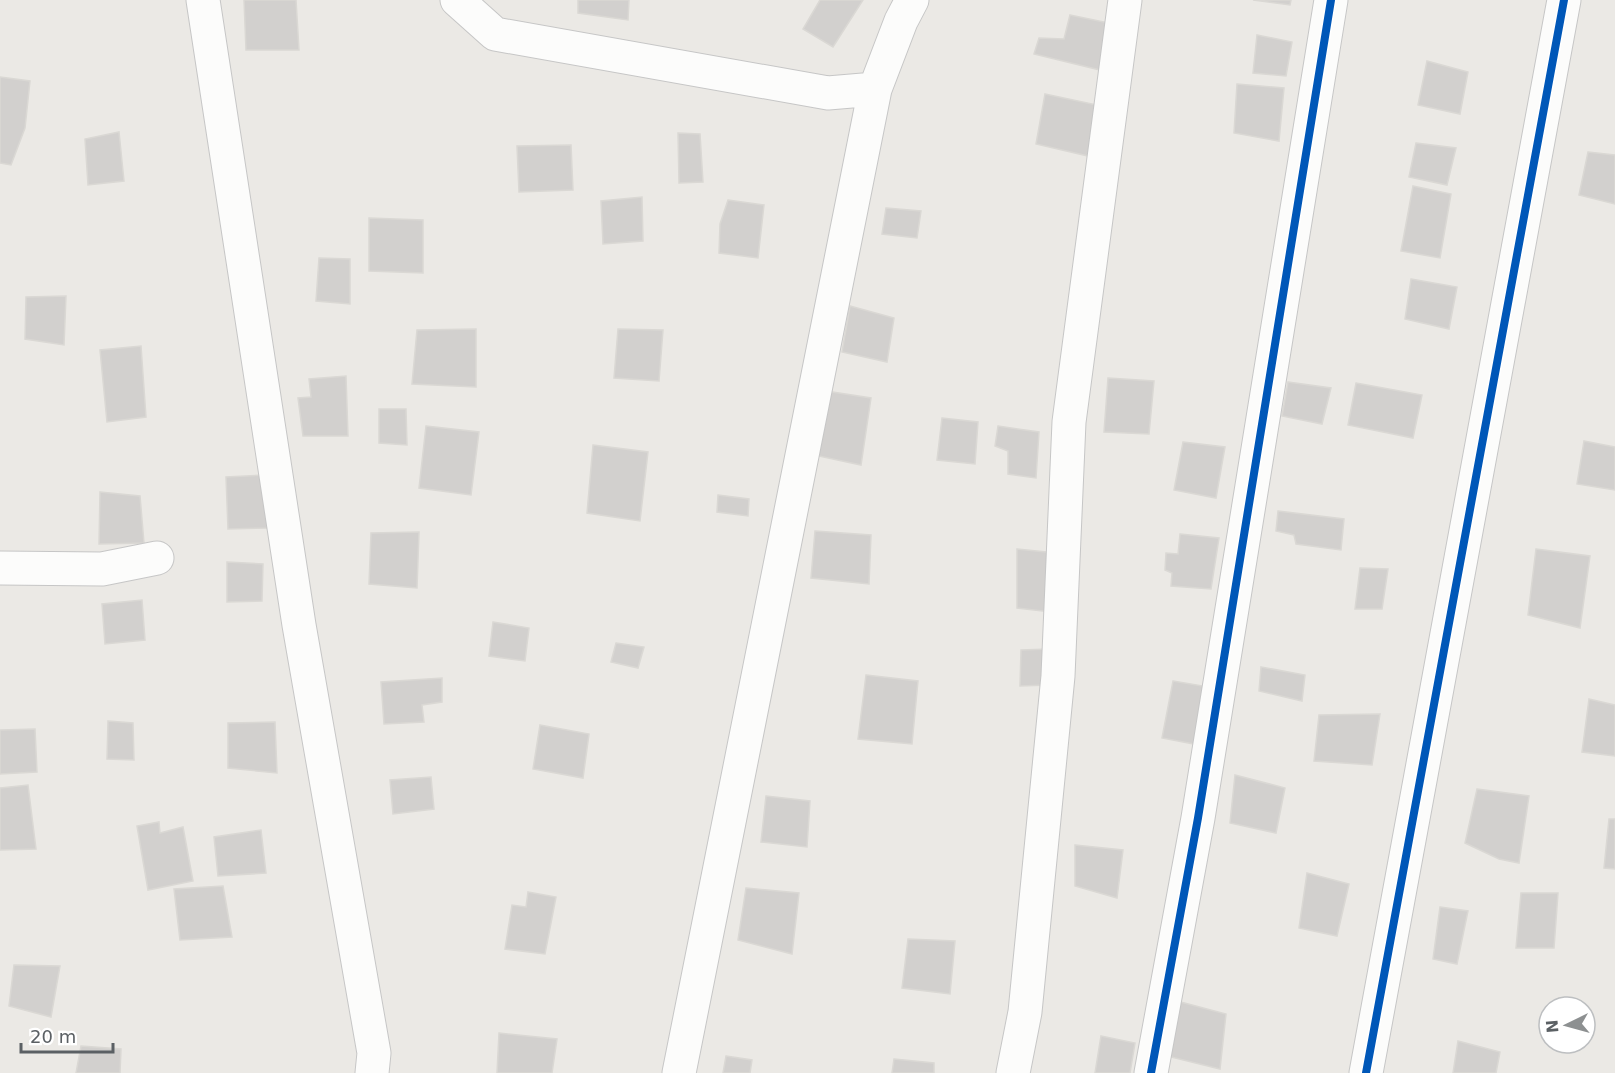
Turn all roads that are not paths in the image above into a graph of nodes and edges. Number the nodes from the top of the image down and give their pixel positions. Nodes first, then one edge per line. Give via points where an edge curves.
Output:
1 (203, 0) edge
2 (457, 0) edge
3 (912, 0) edge
4 (1125, 0) edge
5 (1331, 0) edge
6 (1564, 0) edge
7 (875, 89) junction
8 (157, 558) dead end
9 (0, 568) edge
10 (372, 1073) edge
11 (679, 1073) edge
12 (1013, 1073) edge
13 (1150, 1073) edge
14 (1366, 1073) edge

1 - 10 street via 299,625 374,1053
2 - 7 street via 495,34 828,93
3 - 7 street
4 - 12 street via 1069,423 1058,676 1025,1012
5 - 13 street via 1198,818
6 - 14 street
7 - 11 street
8 - 9 street via 102,570

